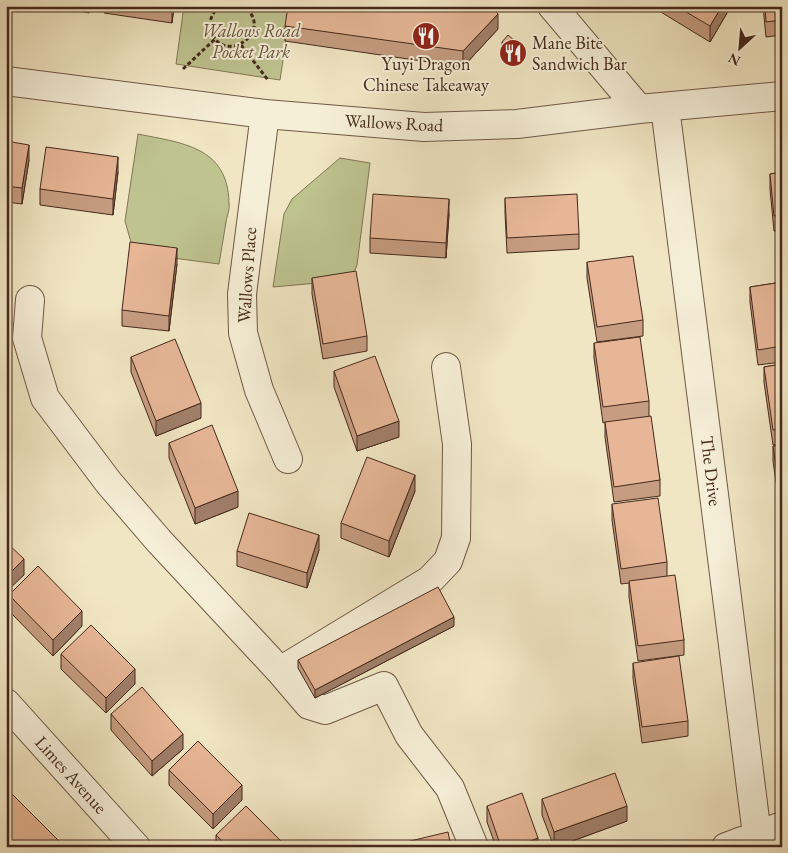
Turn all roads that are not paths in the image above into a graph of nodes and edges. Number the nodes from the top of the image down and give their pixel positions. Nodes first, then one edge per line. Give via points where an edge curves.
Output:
1 (552, 6) edge
2 (6, 81) edge
3 (782, 96) edge
4 (652, 108) junction
5 (265, 114) junction
6 (30, 300) dead end
7 (446, 367) dead end
8 (288, 460) dead end
9 (280, 671) junction
10 (6, 703) edge
11 (782, 826) edge
12 (757, 835) junction
13 (136, 847) edge
14 (474, 847) edge
15 (726, 847) edge

1 - 4 street
2 - 5 street, Wallows Road
3 - 4 street, Wallows Road
4 - 5 street, Wallows Road via 518,124 424,127
4 - 12 street, The Drive
5 - 8 street, Wallows Place via 242,294 243,332 259,390
6 - 9 street via 28,338 45,398 158,541
7 - 9 street via 457,444 456,538 448,561 430,580
9 - 14 street via 309,705 325,710 384,686 409,735 450,788
10 - 13 street, Limes Avenue
11 - 12 street
12 - 15 street

